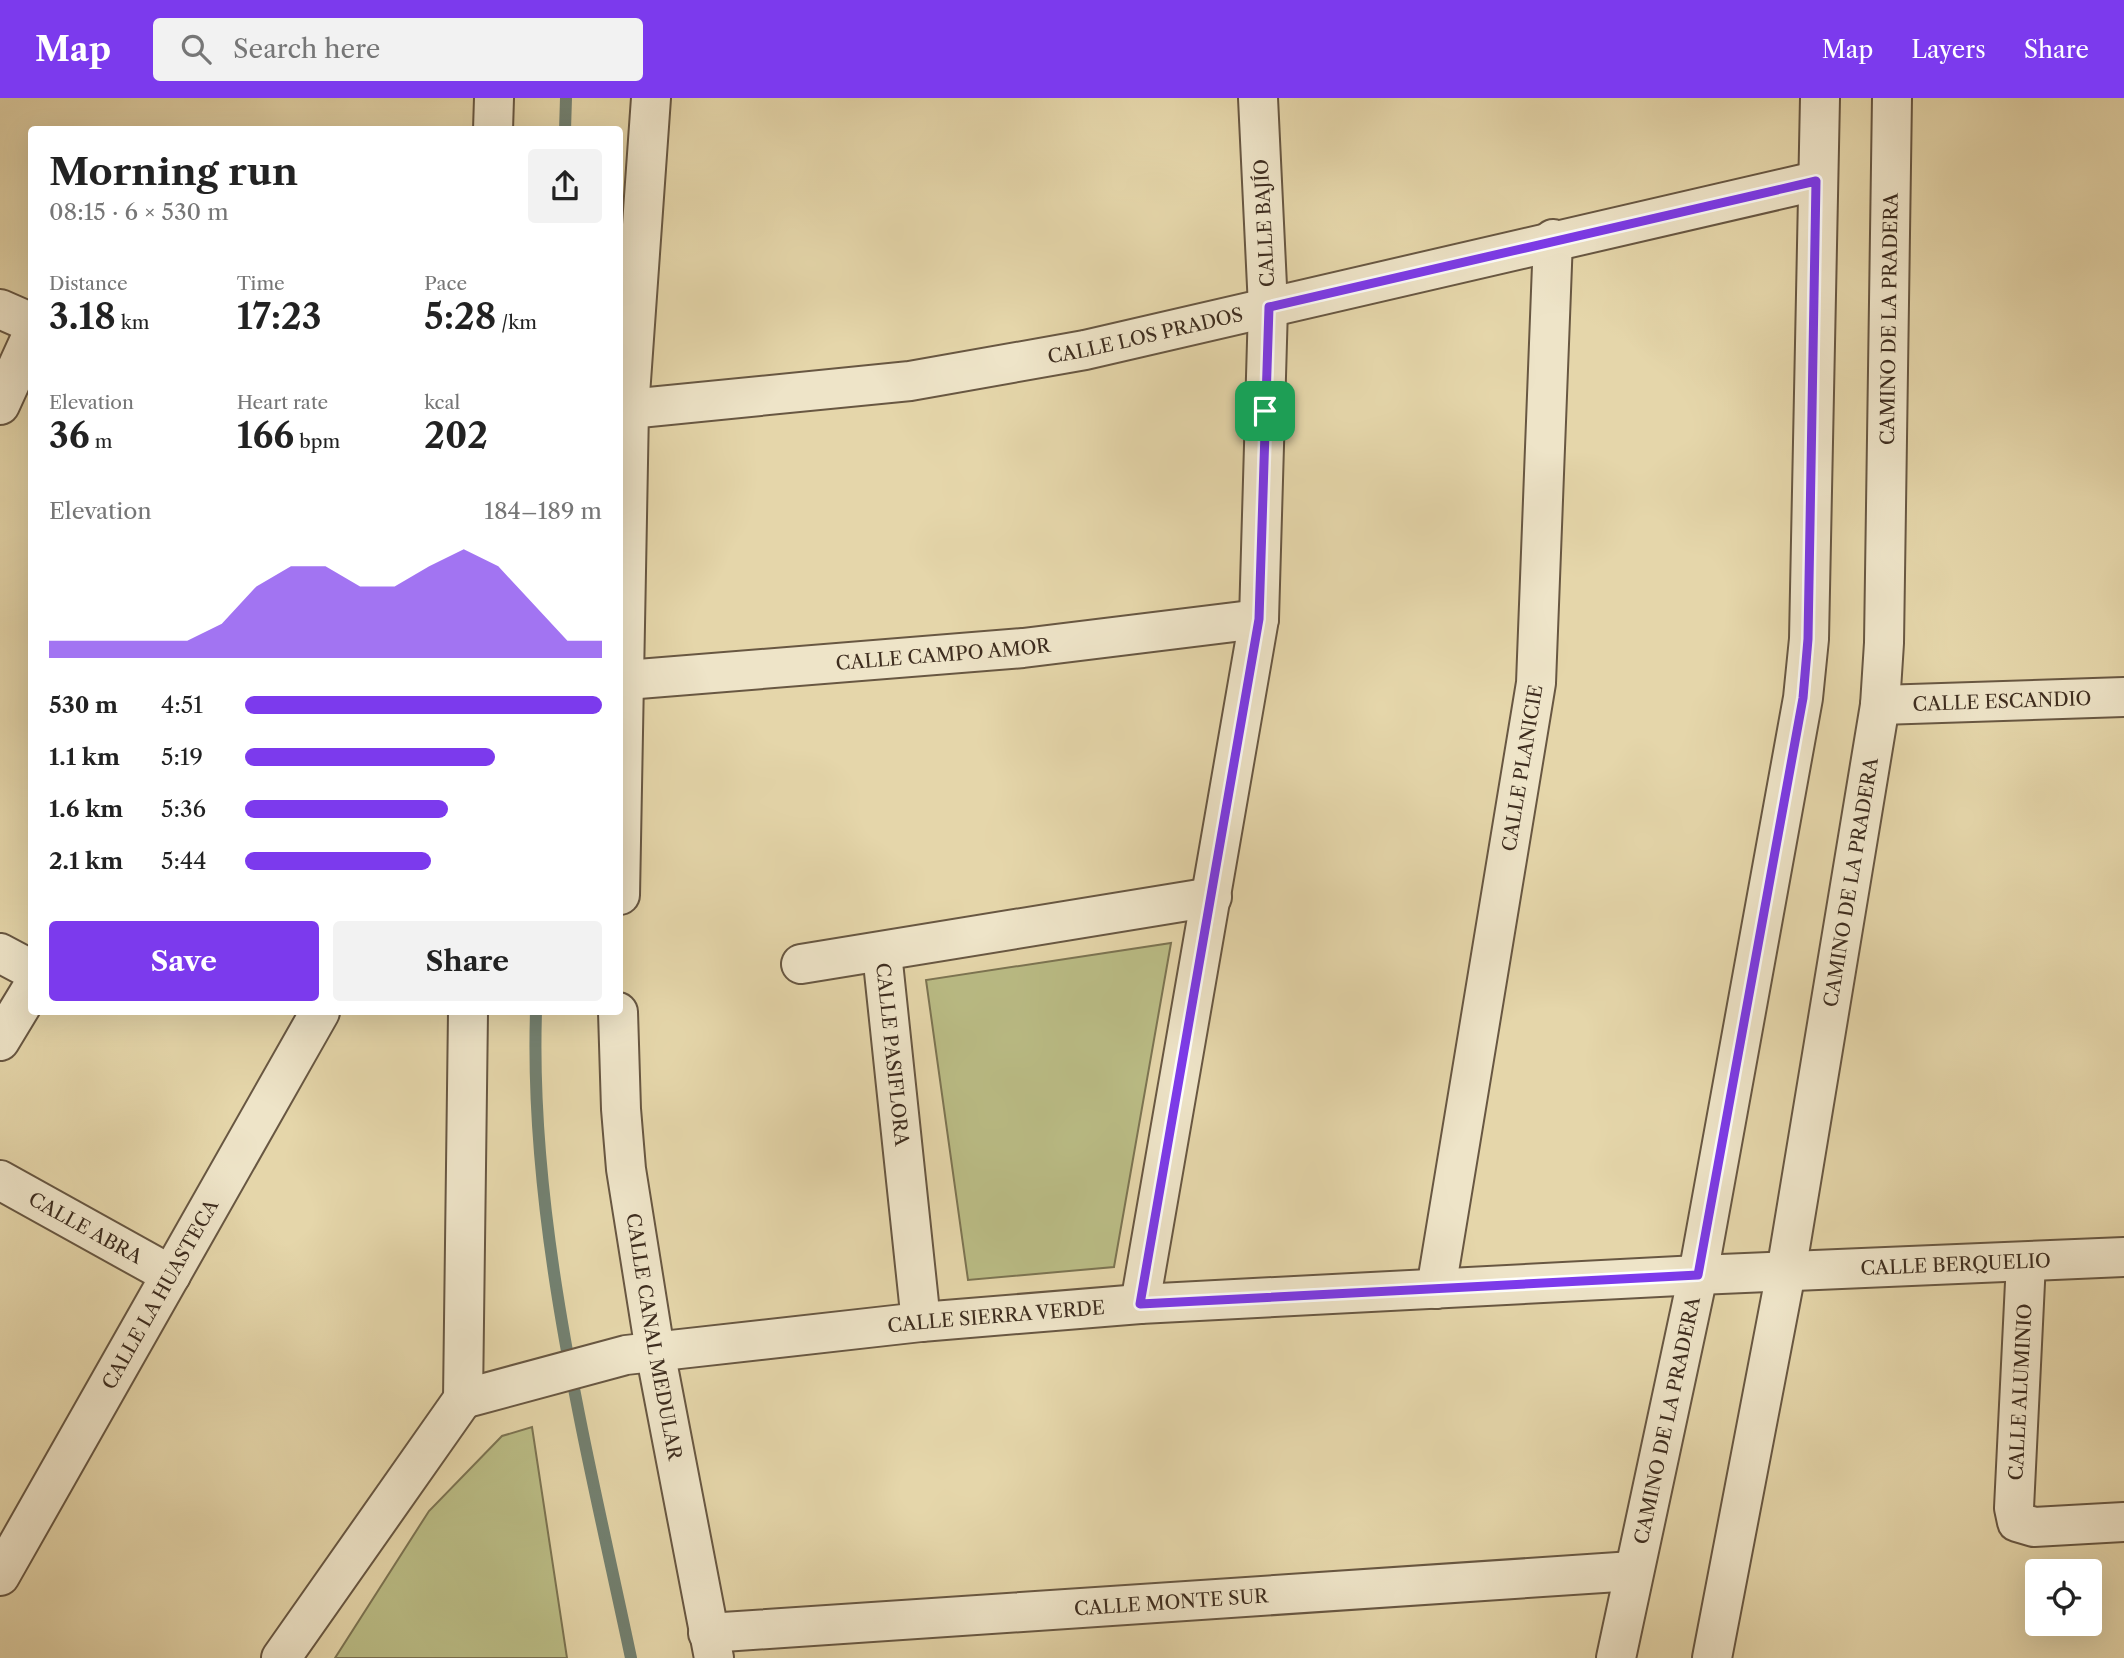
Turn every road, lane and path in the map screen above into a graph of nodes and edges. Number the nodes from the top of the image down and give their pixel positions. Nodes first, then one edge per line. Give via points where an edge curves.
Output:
1 (494, 98) edge
2 (651, 98) edge
3 (1258, 98) edge
4 (1820, 98) edge
5 (1892, 98) edge
6 (493, 126) edge
7 (1816, 181) junction
8 (1553, 239) junction
9 (1269, 307) junction
10 (0, 309) edge
11 (28, 321) edge
12 (28, 344) edge
13 (0, 405) edge
14 (629, 409) junction
15 (1259, 619) junction
16 (625, 680) junction
17 (2124, 697) edge
18 (1880, 705) junction
19 (623, 766) edge
20 (1212, 897) junction
21 (0, 953) edge
22 (882, 953) junction
23 (801, 964) dead end
24 (28, 968) edge
25 (28, 995) edge
26 (318, 1015) edge
27 (468, 1015) edge
28 (618, 1015) edge
29 (0, 1041) edge
30 (0, 1180) edge
31 (2124, 1257) edge
32 (2026, 1262) junction
33 (1786, 1272) junction
34 (171, 1275) junction
35 (1698, 1275) junction
36 (1436, 1289) junction
37 (1140, 1304) junction
38 (921, 1322) junction
39 (641, 1353) junction
40 (463, 1399) junction
41 (2124, 1522) edge
42 (1633, 1571) junction
43 (0, 1576) edge
44 (711, 1646) edge
45 (281, 1658) edge
46 (1616, 1658) edge
47 (1712, 1658) edge

1 - 6 street
2 - 14 street
3 - 9 street, CALLE BAJÍO
4 - 7 street, CAMINO DE LA PRADERA
5 - 18 street, CAMINO DE LA PRADERA
7 - 8 street, CALLE LOS PRADOS
7 - 35 street, CAMINO DE LA PRADERA via 1809,625 1803,698
8 - 9 street, CALLE LOS PRADOS
8 - 36 street, CALLE PLANICIE via 1536,683
9 - 14 street, CALLE LOS PRADOS via 1085,350 910,381
9 - 15 street, CALLE BAJÍO
10 - 11 street
12 - 13 street
14 - 16 street
15 - 16 street, CALLE CAMPO AMOR via 1023,648
15 - 20 street, CALLE BAJÍO
16 - 19 street
17 - 18 street, CALLE ESCANDIO
18 - 33 street, CAMINO DE LA PRADERA
20 - 22 street, CALLE PASIFLORA
20 - 37 street, CALLE BAJÍO
21 - 24 street
22 - 23 street
22 - 38 street, CALLE PASIFLORA
25 - 29 street
26 - 34 street, CALLE LA HUASTECA
27 - 40 street
28 - 39 street, CALLE CANAL MEDULAR
30 - 34 street, CALLE ABRA
31 - 32 street, CALLE BERQUELIO
32 - 33 street, CALLE BERQUELIO
32 - 41 street, CALLE ALUMINIO via 2017,1522 2034,1527
33 - 35 street, CALLE SIERRA VERDE
33 - 47 street, CAMINO DE LA PRADERA
34 - 43 street, CALLE LA HUASTECA
35 - 36 street, CALLE SIERRA VERDE
35 - 42 street, CAMINO DE LA PRADERA
36 - 37 street, CALLE SIERRA VERDE
37 - 38 street, CALLE SIERRA VERDE
38 - 39 street, CALLE SIERRA VERDE
39 - 40 street, CALLE SIERRA VERDE
39 - 44 street, CALLE CANAL MEDULAR
40 - 45 street
42 - 44 street, CALLE MONTE SUR
42 - 46 street, CAMINO DE LA PRADERA

